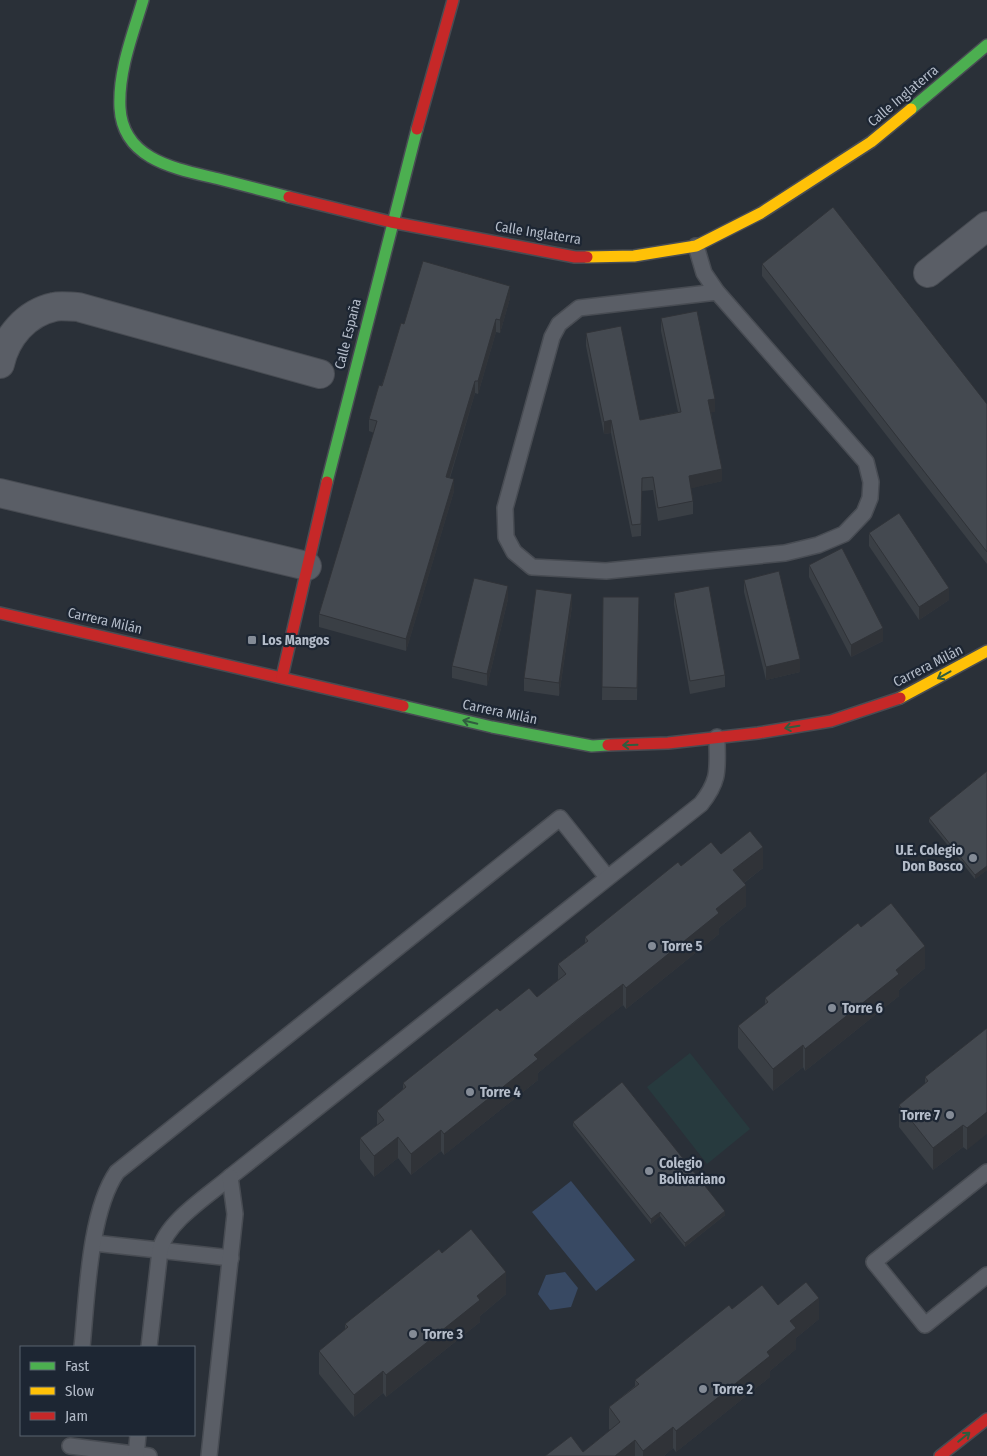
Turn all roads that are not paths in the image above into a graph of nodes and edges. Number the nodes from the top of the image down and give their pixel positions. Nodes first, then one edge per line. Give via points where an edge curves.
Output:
1 (143, 0) edge
2 (453, 0) edge
3 (987, 45) edge
4 (391, 222) junction
5 (987, 226) edge
6 (696, 246) junction
7 (928, 273) dead end
8 (717, 292) junction
9 (0, 364) edge
10 (320, 374) dead end
11 (0, 493) edge
12 (307, 566) junction
13 (0, 613) edge
14 (987, 652) edge
15 (282, 677) junction
16 (717, 738) junction
17 (607, 876) junction
18 (987, 1172) edge
19 (230, 1177) junction
20 (94, 1243) junction
21 (160, 1250) junction
22 (231, 1258) junction
23 (987, 1275) edge
24 (82, 1346) edge
25 (148, 1346) edge
26 (987, 1419) edge
27 (138, 1436) edge
28 (70, 1446) edge
29 (141, 1455) edge
30 (208, 1456) edge
31 (940, 1456) edge

1 - 4 street, Calle Inglaterra via 121,87 119,112 128,137 143,152 165,166
2 - 4 street, Calle España
3 - 6 street, Calle Inglaterra via 871,142 761,213
4 - 6 street, Calle Inglaterra via 575,257 634,256
4 - 12 street, Calle España
5 - 7 street
6 - 8 lane via 704,273
8 - 8 lane via 579,308 559,324 552,337 505,508 506,537 522,560 532,566 606,571 785,553 818,545 844,534 864,513 872,482 866,462
9 - 10 street via 3,350 15,331 31,317 54,306 78,307
11 - 12 street
12 - 15 street, Calle España
13 - 15 street, Carrera Milán
14 -> 16 street, Carrera Milán via 908,695 830,721
16 -> 15 street, Carrera Milán via 592,746 492,727
16 - 17 lane via 718,775 711,792 688,815
17 - 19 lane
17 - 20 lane via 560,818 117,1172 104,1196
18 - 23 lane via 874,1262 925,1325
19 - 21 lane via 171,1227 162,1240
19 - 22 lane via 236,1204
20 - 21 lane
20 - 24 lane
21 - 22 lane
21 - 25 lane
22 - 30 lane
31 -> 26 street
27 - 29 lane
28 - 29 lane

